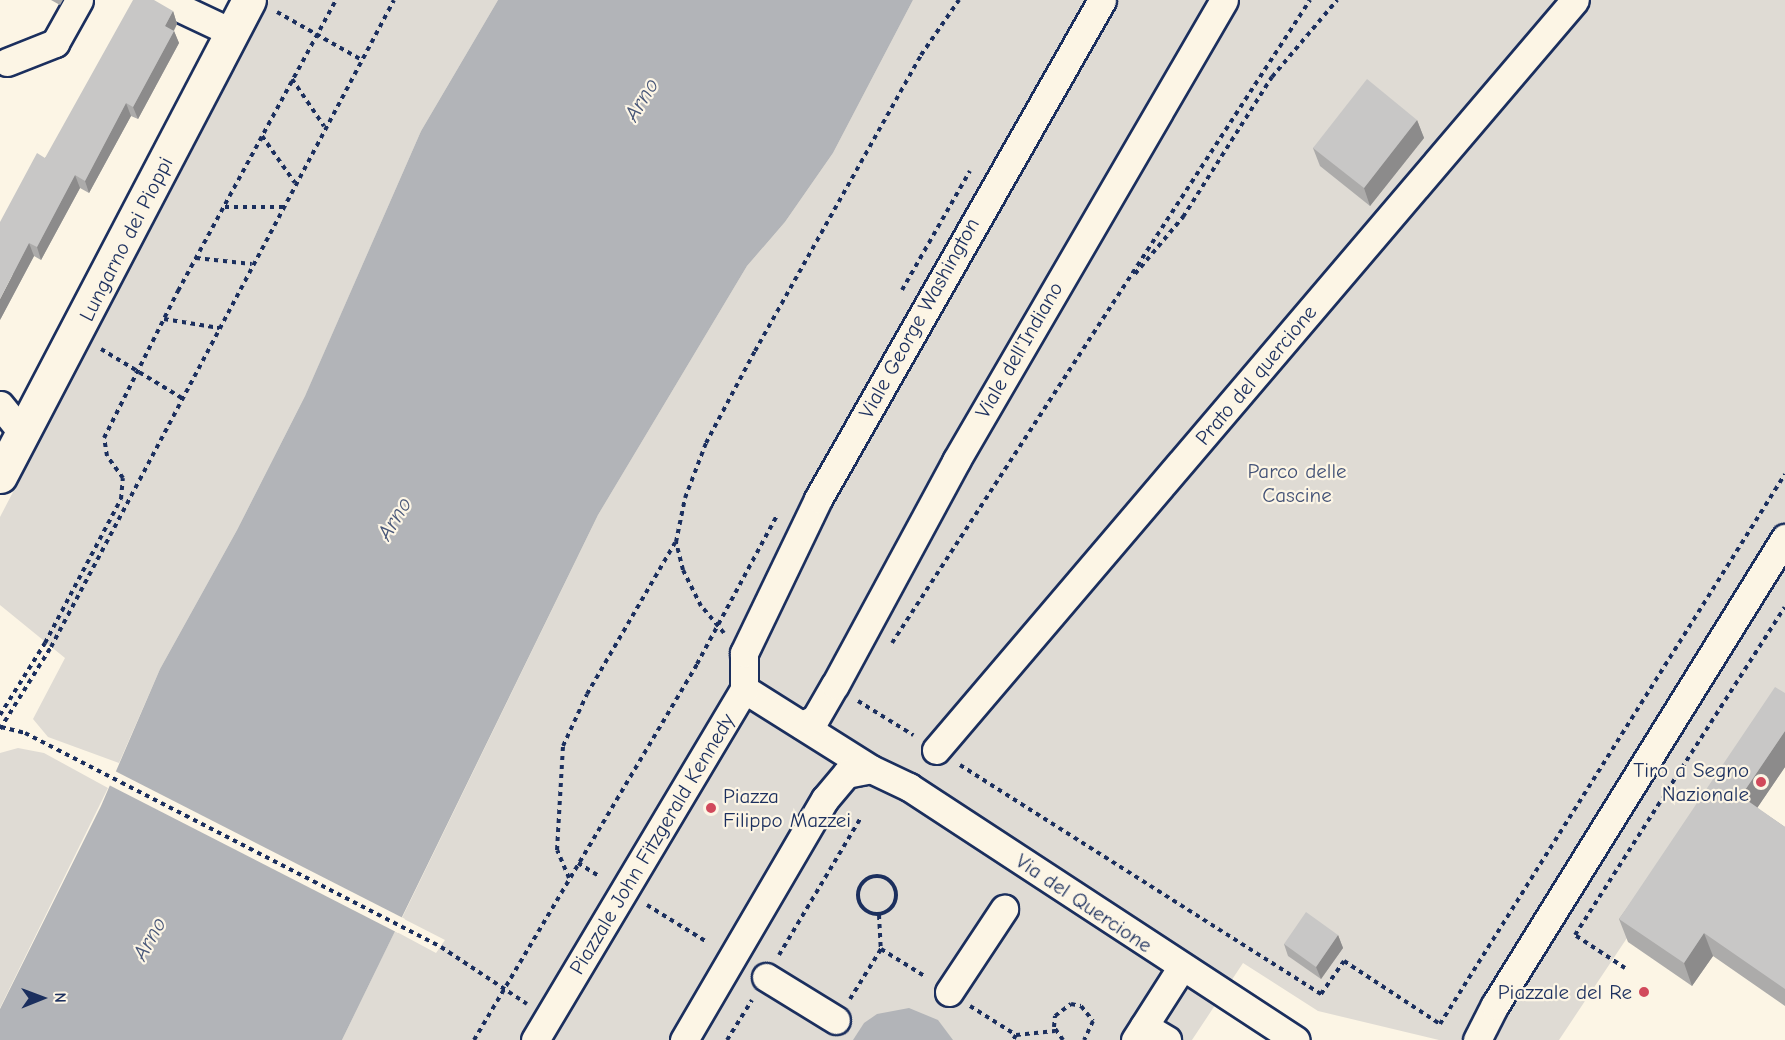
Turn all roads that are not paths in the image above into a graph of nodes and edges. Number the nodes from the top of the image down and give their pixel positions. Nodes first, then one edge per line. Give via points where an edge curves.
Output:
1 (79, 0) edge
2 (163, 0) edge
3 (1102, 0) edge
4 (1224, 0) edge
5 (1575, 0) edge
6 (257, 2) edge
7 (231, 32) junction
8 (2, 64) edge
9 (0, 405) edge
10 (22, 432) junction
11 (0, 476) edge
12 (1785, 538) edge
13 (746, 648) joint
14 (744, 689) junction
15 (802, 725) junction
16 (936, 750) road end
17 (871, 769) junction
18 (1004, 909) dead end
19 (1181, 968) junction
20 (766, 977) road end
21 (949, 992) dead end
22 (1495, 1005) junction
23 (836, 1020) road end
24 (541, 1029) edge
25 (1139, 1033) edge
26 (684, 1040) edge
27 (1167, 1040) edge
28 (1296, 1040) edge
29 (1457, 1040) edge
30 (1477, 1040) edge

1 - 8 street via 55,43
2 - 7 street
3 - 13 street, Viale George Washington via 818,499
4 - 15 street, Viale dell'Indiano via 956,461 823,706 815,719
5 - 16 street, Prato del quercione
6 - 7 street, Lungarno dei Pioppi
7 - 10 street, Lungarno dei Pioppi
9 - 10 street
10 - 11 street, Lungarno dei Pioppi
12 - 22 street
13 - 14 street, Piazzale John Fitzgerald Kennedy
14 - 15 street
14 - 24 street, Piazzale John Fitzgerald Kennedy
15 - 17 street
17 - 19 street, Via del Quercione via 909,787
17 - 26 street via 846,774 825,799
18 - 21 street
19 - 25 street
19 - 28 street, Via del Quercione
20 - 23 street
22 - 29 street via 1468,1024
22 - 30 street
25 - 27 street

